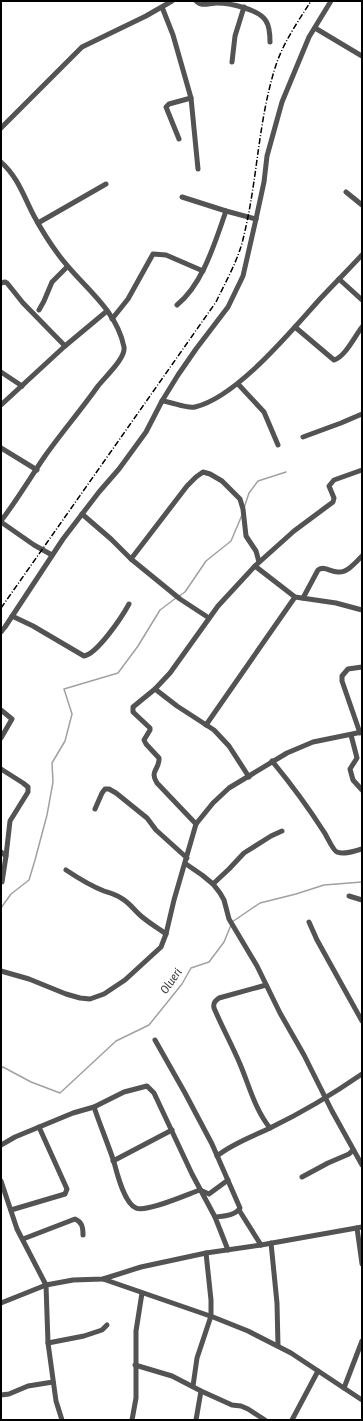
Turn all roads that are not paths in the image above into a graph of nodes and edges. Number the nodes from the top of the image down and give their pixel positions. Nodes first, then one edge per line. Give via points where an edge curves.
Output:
1 (172, 1) edge
2 (196, 1) edge
3 (332, 1) edge
4 (162, 7) junction
5 (244, 7) junction
6 (315, 28) junction
7 (270, 42) dead end
8 (362, 56) edge
9 (232, 62) dead end
10 (191, 98) junction
11 (1, 128) edge
12 (179, 139) dead end
13 (1, 162) edge
14 (198, 169) dead end
15 (106, 184) dead end
16 (346, 192) dead end
17 (182, 197) dead end
18 (362, 206) edge
19 (226, 211) junction
20 (256, 219) junction
21 (38, 223) junction
22 (362, 255) edge
23 (67, 267) junction
24 (202, 271) junction
25 (339, 279) junction
26 (1, 283) edge
27 (362, 300) edge
28 (177, 305) dead end
29 (39, 310) dead end
30 (107, 311) junction
31 (112, 319) junction
32 (295, 327) junction
33 (362, 327) edge
34 (65, 346) junction
35 (1, 372) edge
36 (238, 384) junction
37 (22, 386) junction
38 (162, 401) junction
39 (1, 405) edge
40 (362, 414) edge
41 (302, 437) dead end
42 (278, 445) dead end
43 (1, 448) edge
44 (37, 470) junction
45 (362, 470) edge
46 (82, 514) junction
47 (1, 521) edge
48 (52, 555) junction
49 (362, 556) edge
50 (131, 559) junction
51 (257, 564) junction
52 (295, 597) junction
53 (303, 598) junction
54 (129, 604) dead end
55 (362, 610) edge
56 (12, 616) junction
57 (209, 618) junction
58 (1, 632) edge
59 (362, 667) edge
60 (155, 689) junction
61 (1, 710) edge
62 (206, 725) junction
63 (361, 732) edge
64 (351, 735) junction
65 (1, 738) edge
66 (272, 761) junction
67 (1, 769) edge
68 (249, 777) junction
69 (362, 790) edge
70 (95, 809) dead end
71 (196, 824) junction
72 (282, 831) dead end
73 (362, 849) edge
74 (1, 852) edge
75 (6, 856) junction
76 (187, 858) junction
77 (186, 864) junction
78 (66, 870) dead end
79 (2, 882) dead end
80 (213, 884) junction
81 (349, 896) dead end
82 (362, 900) edge
83 (310, 922) dead end
84 (166, 934) junction
85 (1, 972) edge
86 (266, 985) junction
87 (362, 1021) edge
88 (155, 1040) dead end
89 (362, 1074) edge
90 (325, 1098) junction
91 (94, 1107) junction
92 (39, 1127) junction
93 (270, 1128) junction
94 (172, 1130) junction
95 (1, 1145) edge
96 (354, 1150) junction
97 (217, 1156) junction
98 (114, 1161) junction
99 (362, 1164) edge
100 (302, 1177) dead end
101 (228, 1180) junction
102 (1, 1181) edge
103 (200, 1190) junction
104 (11, 1210) junction
105 (240, 1210) junction
106 (215, 1217) junction
107 (359, 1227) edge
108 (83, 1235) dead end
109 (23, 1239) junction
110 (271, 1243) junction
111 (261, 1245) junction
112 (228, 1250) junction
113 (206, 1253) junction
114 (362, 1264) edge
115 (103, 1279) junction
116 (46, 1285) junction
117 (142, 1293) junction
118 (1, 1303) edge
119 (210, 1316) junction
120 (107, 1325) dead end
121 (362, 1341) edge
122 (48, 1343) junction
123 (278, 1346) junction
124 (135, 1365) junction
125 (318, 1371) junction
126 (53, 1382) junction
127 (193, 1386) junction
128 (344, 1388) junction
129 (201, 1391) junction
130 (1, 1395) edge
131 (362, 1400) edge
132 (62, 1420) edge
133 (132, 1420) edge
134 (196, 1420) edge
135 (265, 1420) edge
136 (292, 1420) edge

1 - 4 street
2 - 5 street via 202,4 236,4
3 - 6 street
4 - 10 street
4 - 11 street via 82,47
5 - 7 street via 266,21
5 - 9 street via 235,36
6 - 8 street
6 - 20 street via 299,59 280,108 267,156
10 - 12 street via 166,107
10 - 14 street
13 - 21 street via 18,182
15 - 21 street
16 - 18 street
17 - 19 street
19 - 20 street
19 - 24 street
20 - 38 street via 243,276 228,307 196,349
21 - 23 street
22 - 25 street
23 - 29 street via 52,282
23 - 30 street via 88,287
24 - 28 street via 189,294
24 - 31 street via 166,255 153,254 128,298
25 - 27 street
25 - 32 street
26 - 34 street via 7,283
30 - 31 street
30 - 34 street
31 - 44 street via 122,342 123,356 100,383
32 - 33 street via 337,360
32 - 36 street
34 - 37 street
35 - 37 street
36 - 38 street via 193,407
36 - 42 street via 264,412
37 - 39 street
38 - 46 street via 146,432 120,469
40 - 41 street
43 - 44 street
44 - 47 street
45 - 51 street via 334,480 329,486 333,502 294,531
46 - 48 street
46 - 50 street
47 - 48 street
48 - 56 street
49 - 53 street via 342,572 325,568 318,570
50 - 51 street via 187,486 203,472 222,481 240,499 246,536 256,551
50 - 57 street via 180,599
51 - 52 street
51 - 57 street
52 - 53 street
52 - 62 street
53 - 55 street
54 - 56 street via 99,645 89,655 84,656
56 - 58 street
57 - 60 street via 170,673
59 - 63 street via 348,669 342,676
60 - 62 street
60 - 71 street via 132,709 150,728 144,740 160,758 154,778
61 - 65 street via 12,719
62 - 68 street via 229,746
63 - 64 street
64 - 66 street via 313,742
64 - 69 street via 357,758 350,769
66 - 68 street
66 - 73 street via 313,814 334,850 347,853
67 - 75 street via 28,788 10,821
68 - 71 street via 224,793
70 - 76 street via 102,793 109,789 147,818 156,830
71 - 76 street
72 - 80 street via 244,853
74 - 75 street
75 - 79 street
76 - 77 street
77 - 80 street
77 - 84 street
78 - 84 street via 90,885 124,899 140,916
80 - 86 street via 224,900 229,919
81 - 82 street
83 - 87 street via 317,940
84 - 85 street via 161,947 125,980 104,994 90,999 66,994 29,979
86 - 90 street
86 - 93 street via 219,998 213,1004 257,1106
88 - 97 street via 186,1093
89 - 90 street
90 - 93 street
90 - 96 street
91 - 92 street
91 - 94 street via 124,1092 147,1086 154,1093
91 - 98 street
92 - 95 street
92 - 104 street via 67,1189 66,1193
93 - 97 street
94 - 98 street
94 - 103 street
96 - 99 street
96 - 100 street
97 - 101 street
98 - 103 street via 119,1181 130,1203 136,1208 145,1209
101 - 103 street via 209,1194
101 - 105 street
102 - 104 street
103 - 106 street
104 - 109 street
105 - 106 street
105 - 111 street
106 - 112 street
107 - 110 street
107 - 114 street
108 - 109 street via 81,1223 75,1219
109 - 116 street
110 - 111 street
110 - 123 street
111 - 112 street
112 - 113 street
113 - 115 street via 141,1267
113 - 119 street via 211,1300
115 - 116 street via 73,1280
115 - 117 street
116 - 118 street
116 - 122 street
117 - 119 street
117 - 124 street via 136,1331
119 - 123 street
119 - 127 street via 196,1358
120 - 122 street via 102,1330 84,1336
121 - 128 street
122 - 126 street
123 - 125 street
124 - 127 street via 172,1376
124 - 133 street via 136,1398
125 - 128 street
125 - 136 street
126 - 130 street via 28,1386
126 - 132 street
127 - 129 street
128 - 131 street
129 - 134 street
129 - 135 street via 232,1405 242,1406

